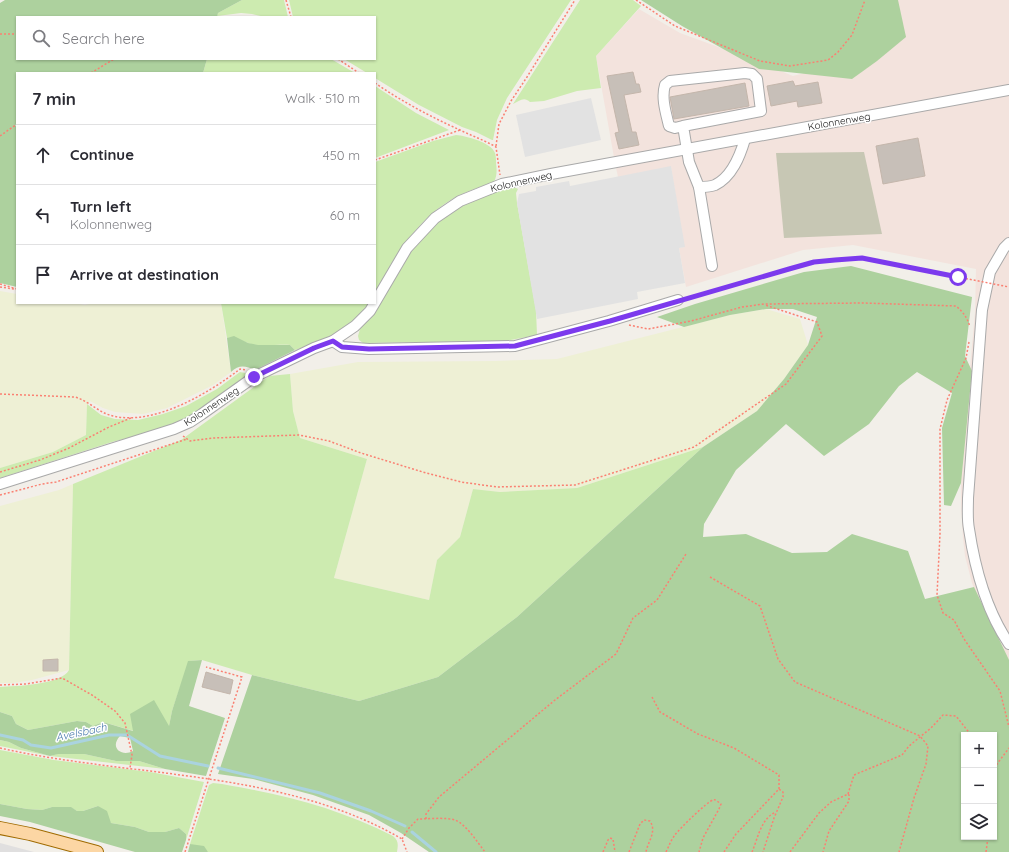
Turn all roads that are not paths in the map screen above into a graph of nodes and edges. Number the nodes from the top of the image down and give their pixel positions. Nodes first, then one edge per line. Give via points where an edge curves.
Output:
1 (1009, 90) edge
2 (683, 126) junction
3 (745, 139) junction
4 (687, 150) junction
5 (699, 187) junction
6 (1009, 243) edge
7 (712, 266) dead end
8 (678, 300) road end
9 (376, 301) edge
10 (374, 304) edge
11 (333, 341) junction
12 (0, 484) edge
13 (1009, 644) edge
14 (0, 828) edge
15 (97, 852) edge

1 - 3 street, Kolonnenweg
2 - 2 street via 761,111 756,79 752,74 745,73 670,81 663,91 669,126
2 - 4 street
3 - 4 street, Kolonnenweg
3 - 5 street via 740,155 724,179 713,185
4 - 5 street
4 - 9 street, Kolonnenweg via 502,184 460,201 435,218 407,248
5 - 7 street
6 - 13 street via 990,272 982,310 968,528 979,578 999,630
8 - 11 street via 515,346 369,349 342,347
10 - 11 street, Kolonnenweg via 355,326
11 - 12 street, Kolonnenweg via 254,377 190,422 174,429
14 - 15 main road

